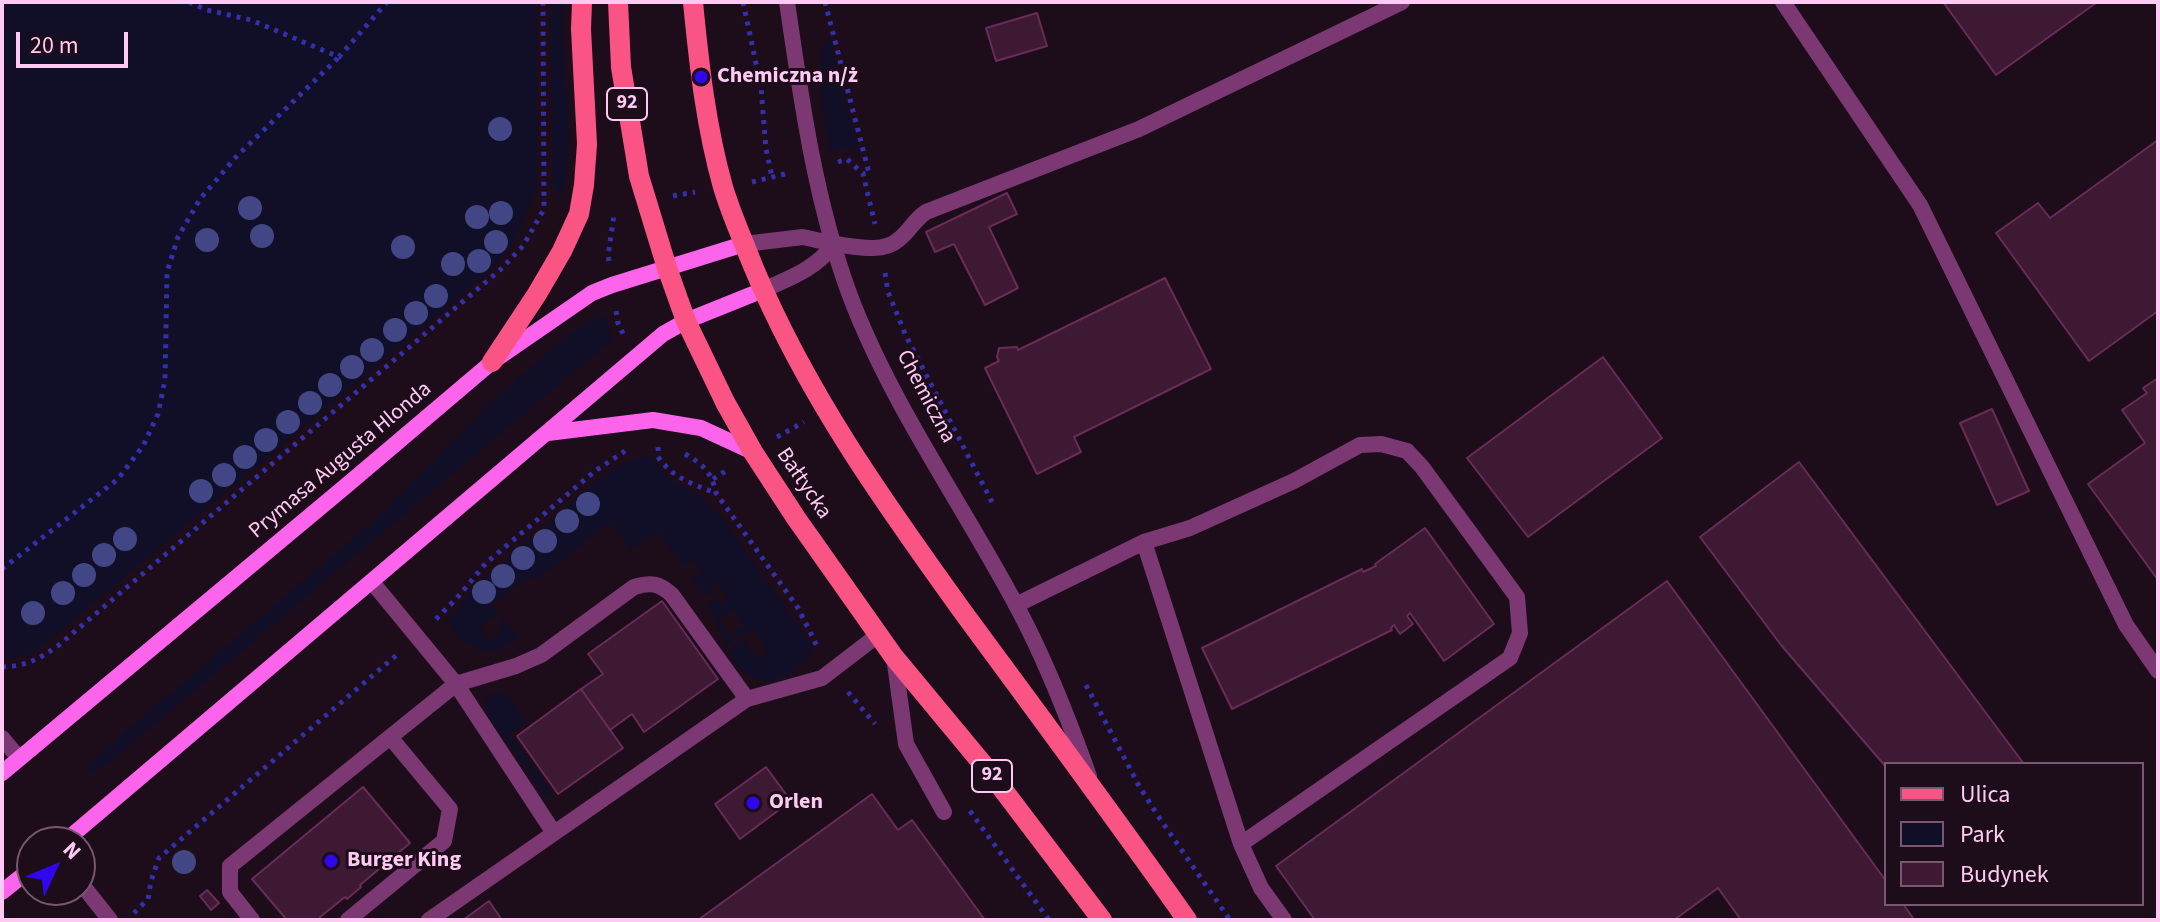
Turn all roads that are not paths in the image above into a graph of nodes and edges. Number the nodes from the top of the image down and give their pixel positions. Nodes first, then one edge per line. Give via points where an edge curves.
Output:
1 (582, 2) edge
2 (618, 2) edge
3 (693, 2) edge
4 (787, 2) edge
5 (1402, 2) edge
6 (1783, 2) edge
7 (744, 244) junction
8 (834, 244) junction
9 (667, 268) junction
10 (763, 290) junction
11 (686, 321) junction
12 (492, 362) junction
13 (548, 433) junction
14 (753, 452) junction
15 (1144, 542) junction
16 (372, 582) junction
17 (1016, 605) junction
18 (878, 635) junction
19 (894, 657) junction
20 (2158, 671) edge
21 (456, 684) junction
22 (747, 699) junction
23 (390, 737) junction
24 (2, 738) edge
25 (19, 758) junction
26 (2, 773) edge
27 (1094, 789) junction
28 (944, 812) dead end
29 (83, 826) edge
30 (554, 833) junction
31 (1241, 844) junction
32 (96, 902) edge
33 (110, 920) edge
34 (252, 920) edge
35 (348, 920) edge
36 (429, 920) edge
37 (1102, 920) edge
38 (1187, 920) edge
39 (1284, 920) edge

1 - 12 main road via 587,144 579,214 537,294
2 - 9 main road, Bałtycka / 92 via 621,67 639,176
3 - 7 main road via 708,116
4 - 8 street, Chemiczna via 814,167
5 - 8 street via 1139,129 926,212 896,242 871,248
6 - 20 street via 1920,205 2126,625
7 - 8 street via 803,237
7 - 9 main road, Prymasa Augusta Hlonda
7 - 10 main road
8 - 10 street via 805,271
8 - 17 street, Chemiczna via 887,377
9 - 11 main road, Bałtycka / 92
9 - 12 main road, Prymasa Augusta Hlonda via 592,293
10 - 11 main road
10 - 27 main road via 840,434
11 - 13 main road via 663,334
11 - 14 main road, Bałtycka / 92
12 - 25 main road, Prymasa Augusta Hlonda
13 - 14 main road via 653,420 701,428
13 - 16 main road
14 - 18 main road, Bałtycka / 92
15 - 17 street
15 - 31 street
15 - 31 street via 1190,528 1360,445 1381,444 1407,451 1422,467 1517,597 1520,633 1510,658
16 - 21 street
16 - 29 main road
17 - 27 street, Chemiczna via 1063,703
18 - 19 main road, Bałtycka / 92
18 - 22 street via 822,678
19 - 28 street via 906,744
19 - 37 main road, Bałtycka / 92
21 - 22 street via 541,655 634,587 660,584
21 - 23 street
21 - 30 street
22 - 30 street
23 - 34 street via 230,866 230,892
23 - 35 street via 450,809 444,841
24 - 25 street
25 - 26 main road, Prymasa Augusta Hlonda
27 - 38 main road
30 - 36 street
31 - 39 street via 1261,888
32 - 33 street

